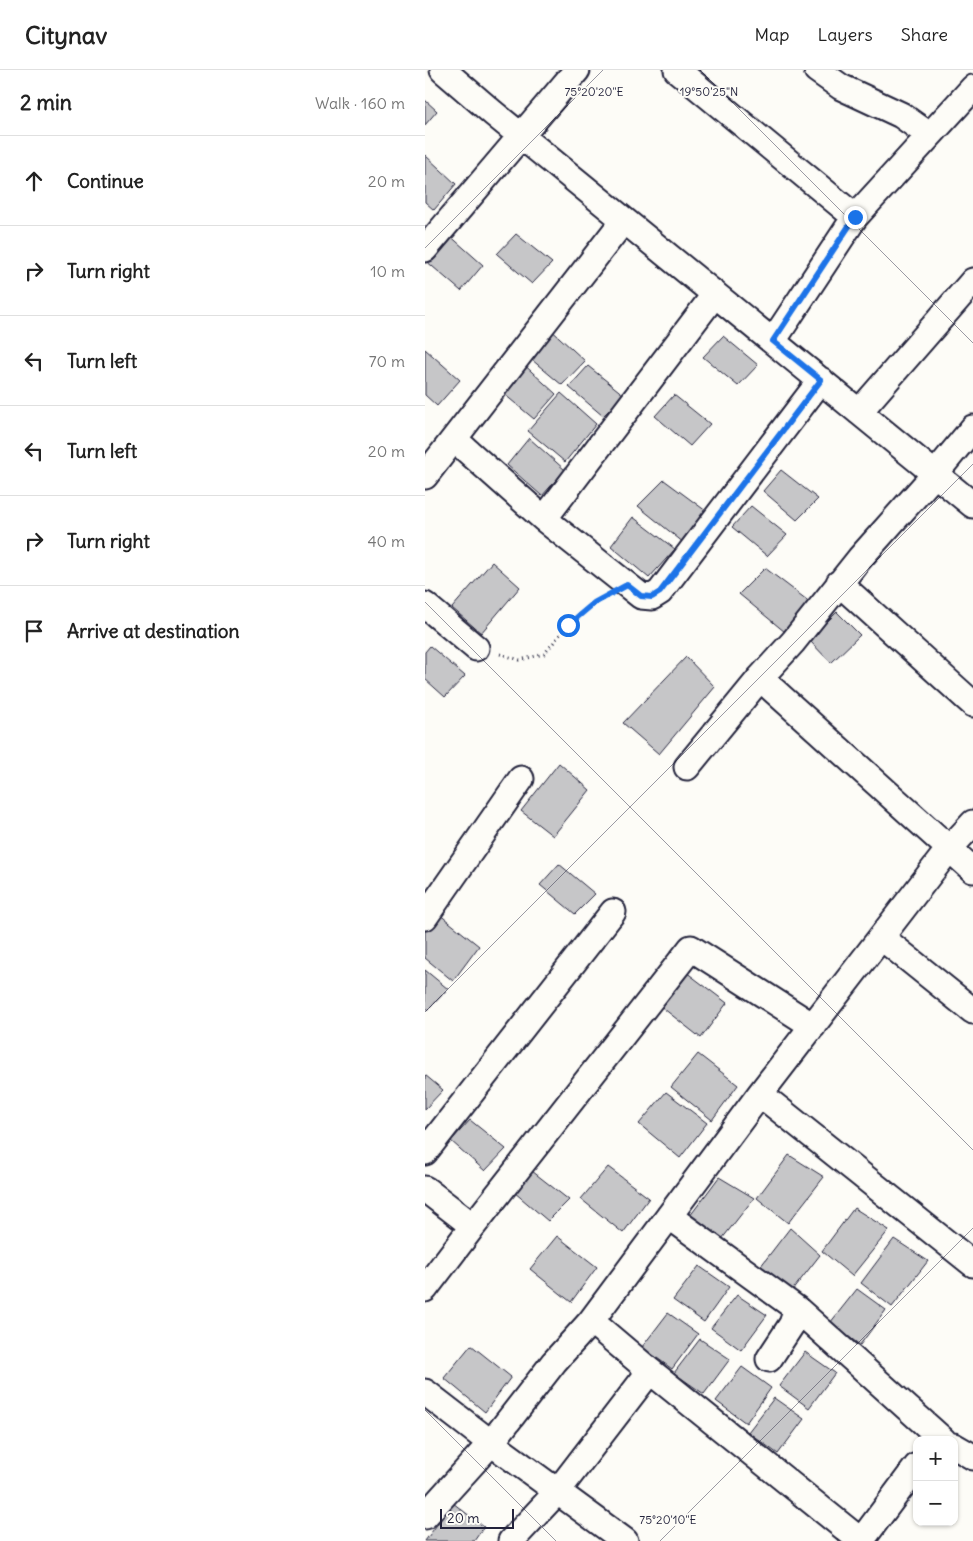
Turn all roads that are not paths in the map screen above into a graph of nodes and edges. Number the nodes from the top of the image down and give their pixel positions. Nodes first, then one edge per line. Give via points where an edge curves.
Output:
1 (443, 70) edge
2 (577, 70) edge
3 (677, 70) edge
4 (817, 70) edge
5 (973, 88) edge
6 (929, 135) junction
7 (522, 137) junction
8 (855, 217) junction
9 (624, 220) junction
10 (425, 249) edge
11 (973, 281) edge
12 (715, 294) junction
13 (773, 341) junction
14 (821, 380) junction
15 (859, 412) junction
16 (973, 428) edge
17 (454, 439) junction
18 (935, 474) junction
19 (425, 476) edge
20 (973, 505) edge
21 (544, 520) junction
22 (839, 582) junction
23 (425, 604) edge
24 (476, 648) road end
25 (760, 678) junction
26 (973, 704) edge
27 (687, 767) dead end
28 (521, 779) dead end
29 (973, 823) edge
30 (949, 849) junction
31 (973, 870) edge
32 (613, 912) dead end
33 (425, 917) edge
34 (881, 937) junction
35 (973, 1011) edge
36 (813, 1026) junction
37 (760, 1094) junction
38 (425, 1152) edge
39 (425, 1189) edge
40 (669, 1216) junction
41 (473, 1226) junction
42 (973, 1264) edge
43 (425, 1289) edge
44 (797, 1309) junction
45 (591, 1321) junction
46 (769, 1359) dead end
47 (650, 1371) junction
48 (425, 1392) edge
49 (937, 1436) edge
50 (491, 1443) junction
51 (958, 1449) edge
52 (973, 1457) edge
53 (913, 1471) edge
54 (557, 1492) junction
55 (425, 1516) edge
56 (511, 1541) edge
57 (625, 1541) edge
58 (861, 1541) edge

1 - 7 street
2 - 7 street
3 - 8 street
4 - 6 street via 841,87 901,115
5 - 6 street
6 - 8 street
7 - 9 street
7 - 10 street
8 - 13 street
9 - 12 street
9 - 17 street
11 - 15 street
12 - 13 street
12 - 21 street
13 - 14 street
14 - 15 street
14 - 21 street via 660,592 652,597 641,596
15 - 18 street
16 - 18 street
17 - 19 street
17 - 21 street
18 - 20 street
18 - 22 street
22 - 25 street via 793,642
22 - 26 street
23 - 24 street
25 - 27 street
25 - 30 street
28 - 33 street
29 - 30 street
30 - 31 street
30 - 34 street
32 - 38 street
34 - 35 street
34 - 36 street
36 - 37 street
36 - 41 street via 691,948
37 - 40 street
37 - 42 street
39 - 41 street
40 - 44 street
40 - 45 street
41 - 43 street
44 - 46 street via 792,1324
44 - 49 street
45 - 47 street
45 - 50 street via 554,1362
47 - 54 street
47 - 58 street
48 - 50 street
50 - 54 street
50 - 55 street
51 - 52 street
53 - 58 street
54 - 56 street
54 - 57 street

